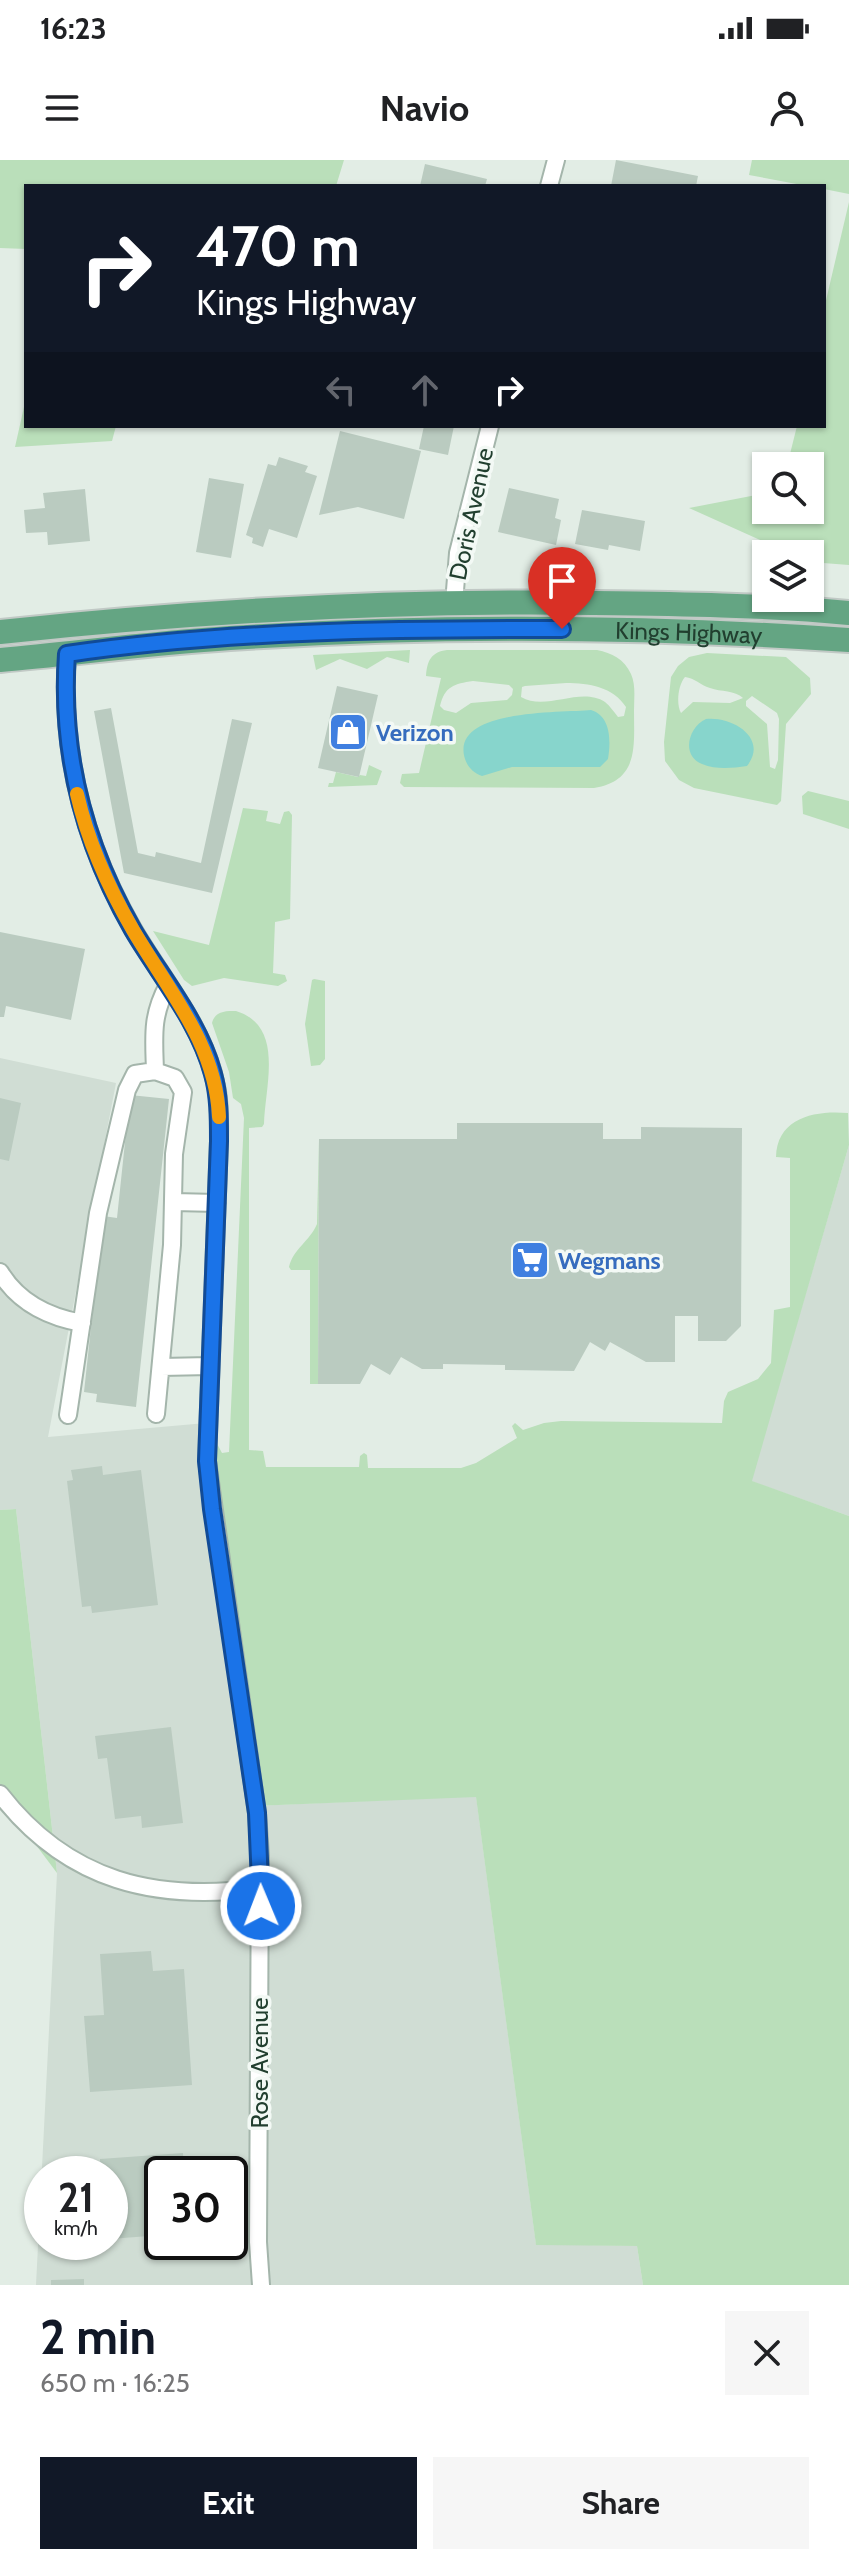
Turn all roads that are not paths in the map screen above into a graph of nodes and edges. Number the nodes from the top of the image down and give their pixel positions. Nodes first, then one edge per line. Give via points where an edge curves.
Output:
1 (556, 160) edge
2 (550, 184) edge
3 (489, 428) edge
4 (454, 603) junction
5 (849, 613) edge
6 (0, 632) edge
7 (849, 640) edge
8 (67, 654) junction
9 (0, 660) edge
10 (168, 985) junction
11 (155, 1071) junction
12 (174, 1202) junction
13 (217, 1203) junction
14 (0, 1272) edge
15 (82, 1323) junction
16 (210, 1366) junction
17 (161, 1367) junction
18 (156, 1414) dead end
19 (68, 1415) dead end
20 (0, 1794) edge
21 (261, 1888) junction
22 (261, 2285) edge

1 - 2 street
3 - 4 street, Doris Avenue via 458,553
4 - 5 main road, Kings Highway via 662,603
4 - 6 main road, Kings Highway via 250,610
7 - 8 main road, Kings Highway via 659,630 412,630 231,638
8 - 9 main road, Kings Highway
8 - 10 street, Rose Avenue via 69,752 85,824 113,893
10 - 11 street via 157,1005
10 - 13 street, Rose Avenue via 195,1028 214,1076 219,1114
11 - 12 street via 175,1078 183,1092
11 - 15 street via 135,1074 127,1090 98,1213
12 - 13 street
12 - 17 street
13 - 16 street, Rose Avenue
14 - 15 street via 29,1303
15 - 19 street
16 - 17 street
16 - 21 street, Rose Avenue via 207,1461 257,1813
17 - 18 street
20 - 21 street via 51,1846 109,1877 180,1893
21 - 22 street, Rose Avenue

